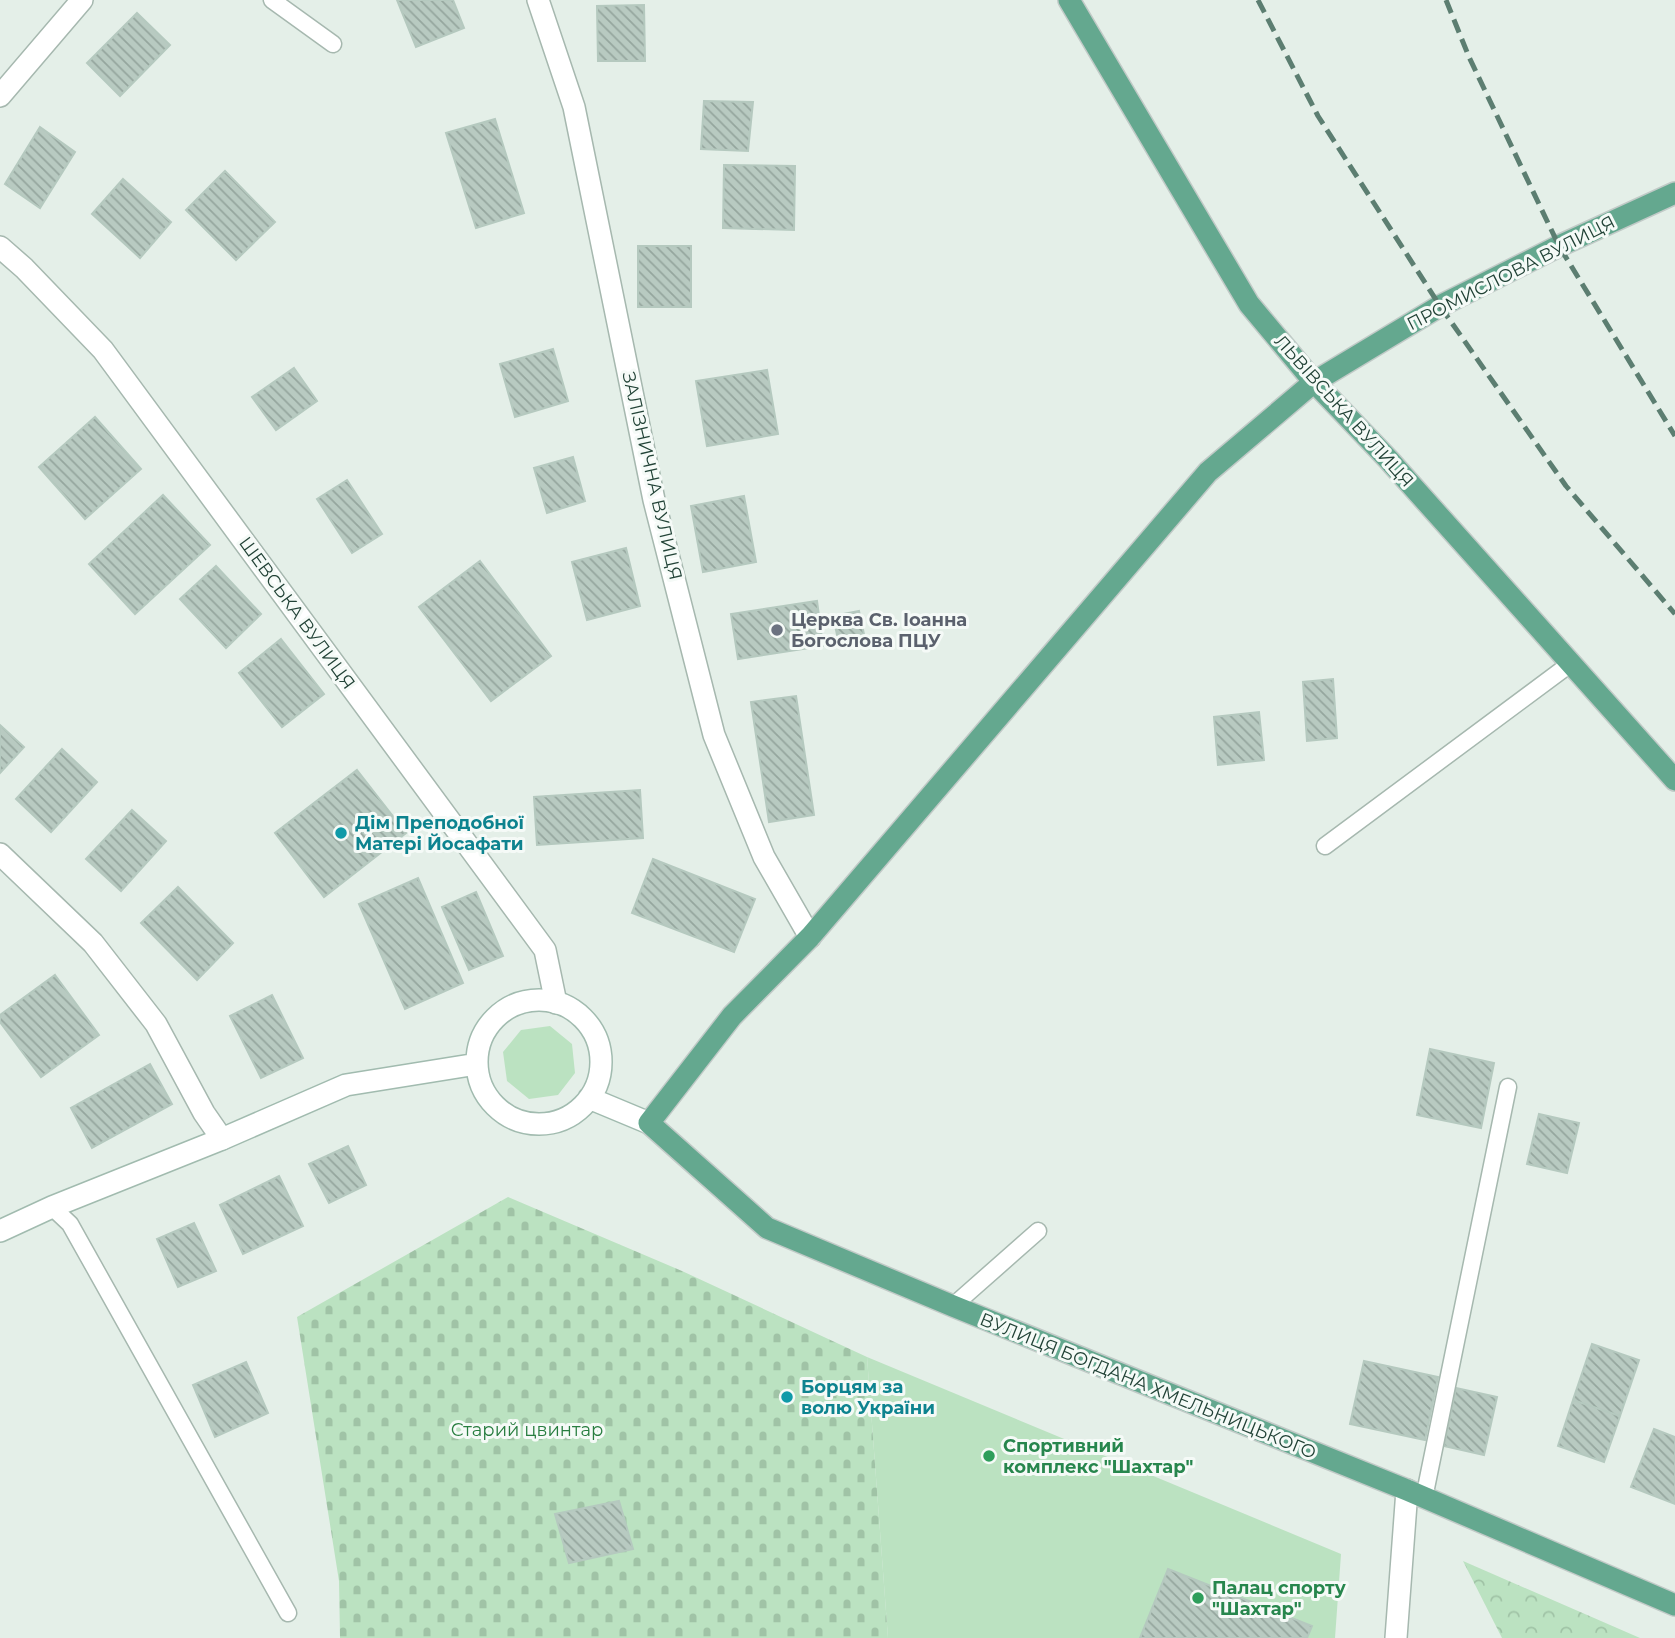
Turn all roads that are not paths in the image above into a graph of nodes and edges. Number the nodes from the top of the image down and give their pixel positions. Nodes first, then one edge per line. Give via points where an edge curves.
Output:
1 (82, 0) edge
2 (272, 0) edge
3 (538, 0) edge
4 (1069, 0) edge
5 (333, 44) dead end
6 (0, 96) edge
7 (1675, 193) edge
8 (0, 247) edge
9 (1314, 382) junction
10 (1570, 664) junction
11 (1675, 780) edge
12 (1325, 846) dead end
13 (0, 853) edge
14 (810, 937) junction
15 (556, 1003) junction
16 (477, 1064) junction
17 (1508, 1087) dead end
18 (589, 1098) junction
19 (649, 1124) junction
20 (222, 1139) junction
21 (52, 1207) junction
22 (0, 1231) edge
23 (1038, 1231) dead end
24 (953, 1306) junction
25 (1415, 1494) junction
26 (1675, 1605) edge
27 (288, 1614) dead end
28 (1396, 1638) edge

1 - 6 street
2 - 5 lane
3 - 14 street, ЗАЛІЗНИЧНА ВУЛИЦЯ via 574,107 654,500 714,735 764,857
4 - 9 main road, ЛЬВІВСЬКА ВУЛИЦЯ via 1249,304
7 - 9 main road, ПРОМИСЛОВА ВУЛИЦЯ via 1440,306
8 - 15 street, ШЕВСЬКА ВУЛИЦЯ via 103,351 545,950
9 - 10 main road, ЛЬВІВСЬКА ВУЛИЦЯ
9 - 14 main road, ПРОМИСЛОВА ВУЛИЦЯ via 1208,472
10 - 11 main road, ЛЬВІВСЬКА ВУЛИЦЯ
10 - 12 lane
13 - 20 street via 93,943 133,994 156,1024
14 - 19 main road, ПРОМИСЛОВА ВУЛИЦЯ via 732,1016
15 - 16 street via 537,1000 501,1013 479,1044
15 - 18 street via 574,1011 597,1042 601,1061
16 - 18 street via 489,1100 521,1122 559,1121
16 - 20 street via 346,1085
17 - 25 lane
18 - 19 street
19 - 24 main road, ВУЛИЦЯ БОГДАНА ХМЕЛЬНИЦЬКОГО via 767,1228
20 - 21 street
21 - 22 street
21 - 27 lane via 70,1224
23 - 24 lane
24 - 25 main road, ВУЛИЦЯ БОГДАНА ХМЕЛЬНИЦЬКОГО
25 - 26 main road, ВУЛИЦЯ БОГДАНА ХМЕЛЬНИЦЬКОГО
25 - 28 street

